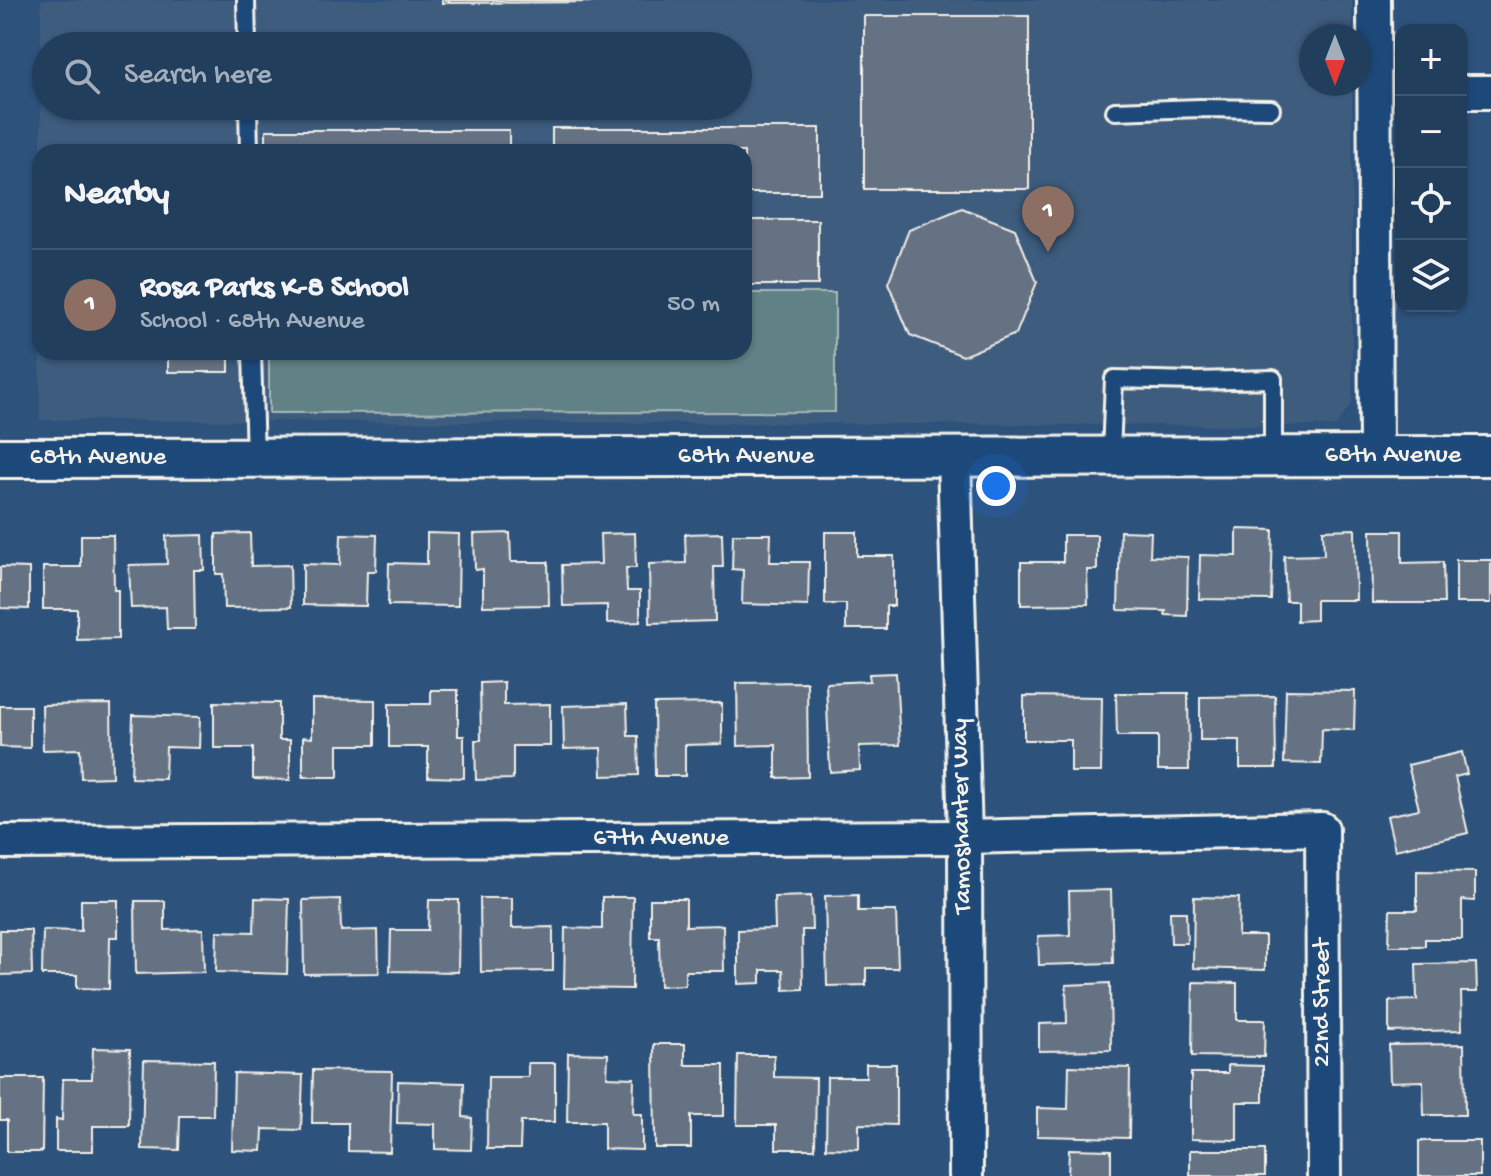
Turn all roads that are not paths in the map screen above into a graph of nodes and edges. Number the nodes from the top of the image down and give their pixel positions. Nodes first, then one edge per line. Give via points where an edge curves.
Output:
1 (246, 0) edge
2 (1374, 0) edge
3 (247, 32) edge
4 (1388, 92) edge
5 (1467, 92) edge
6 (1491, 92) edge
7 (1271, 109) dead end
8 (1115, 111) dead end
9 (248, 120) edge
10 (249, 144) edge
11 (252, 360) edge
12 (1111, 455) junction
13 (1273, 455) junction
14 (1376, 455) junction
15 (954, 456) junction
16 (1491, 456) edge
17 (0, 458) edge
18 (255, 458) junction
19 (1322, 829) joint
20 (965, 837) junction
21 (0, 842) edge
22 (966, 1176) edge
23 (1324, 1176) edge

1 - 3 lane
2 - 4 street
4 - 14 street
5 - 6 street
7 - 8 lane
9 - 10 lane
11 - 18 lane
12 - 13 street, 68th Avenue
12 - 13 lane via 1114,379 1273,379
12 - 15 street, 68th Avenue
13 - 14 street, 68th Avenue
14 - 16 street, 68th Avenue
15 - 18 street, 68th Avenue
15 - 20 street, Tamoshanter Way
17 - 18 street, 68th Avenue
19 - 20 street, 67th Avenue
19 - 23 street, 22nd Street
20 - 21 street, 67th Avenue
20 - 22 street, Tamoshanter Way

